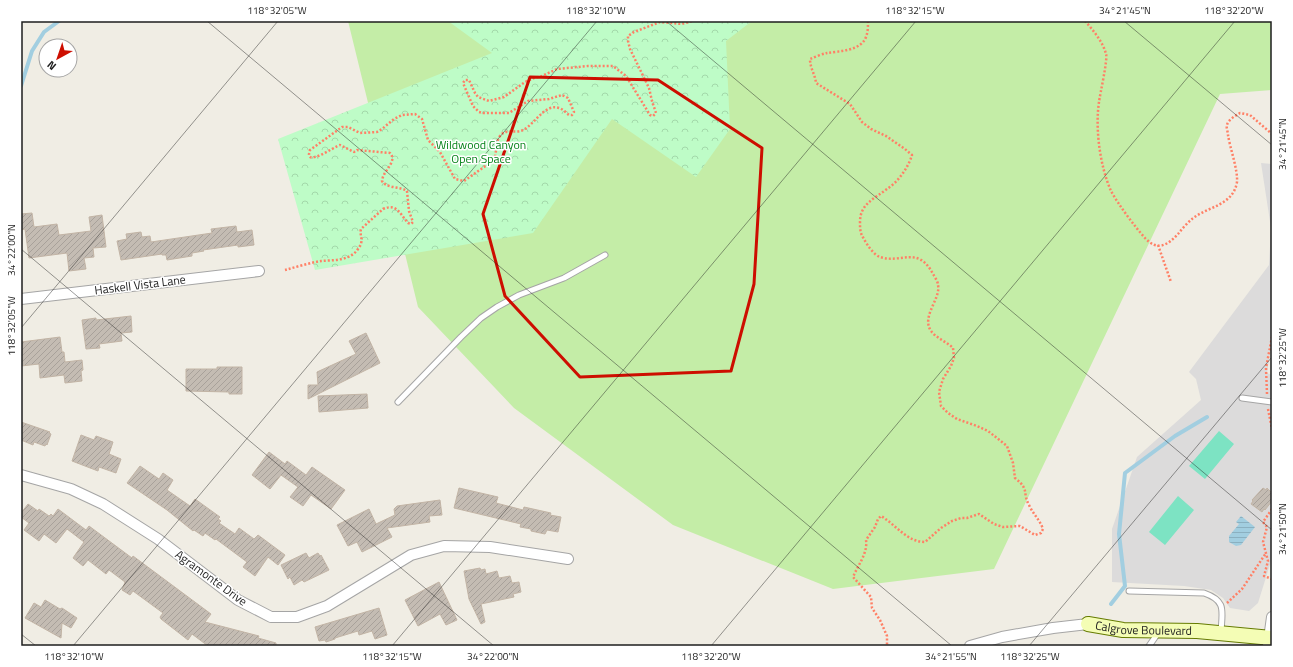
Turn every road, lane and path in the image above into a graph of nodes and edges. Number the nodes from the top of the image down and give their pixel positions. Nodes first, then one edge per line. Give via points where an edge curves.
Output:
1 (692, 21) edge
2 (868, 21) edge
3 (1085, 21) edge
4 (1272, 134) edge
5 (1158, 245) junction
6 (605, 255) dead end
7 (285, 270) dead end
8 (259, 271) dead end
9 (1170, 282) dead end
10 (21, 299) edge
11 (1272, 337) edge
12 (1242, 398) dead end
13 (1269, 401) edge
14 (398, 402) dead end
15 (1272, 429) edge
16 (21, 475) edge
17 (1272, 509) edge
18 (1266, 553) junction
19 (568, 559) dead end
20 (1272, 578) edge
21 (1129, 591) dead end
22 (1223, 608) junction
23 (1272, 617) edge
24 (1088, 624) joint
25 (1159, 631) junction
26 (1220, 633) junction
27 (1270, 640) edge
28 (887, 646) edge
29 (970, 646) edge
30 (1149, 646) edge

1 - 7 path via 678,24 660,22 628,36 630,49 649,88 656,113 653,116 626,76 613,66 557,69 525,82 504,97 489,101 478,97 469,80 465,80 463,83 468,97 479,112 509,113 528,101 562,96 568,98 574,113 569,115 560,108 553,107 524,130 507,131 499,138 494,160 464,181 456,179 440,152 428,140 424,122 419,116 402,115 377,132 360,133 348,127 340,128 310,150 310,156 317,157 340,145 354,152 357,150 390,153 393,161 382,181 386,185 407,191 413,222 408,223 396,209 387,207 361,229 362,238 358,250 354,253 342,259 320,261
2 - 28 path via 866,38 858,45 810,59 816,83 850,104 871,130 886,136 912,155 910,163 892,185 864,207 860,214 860,231 879,257 913,257 924,261 933,274 938,286 928,323 931,332 953,348 954,358 939,392 941,406 958,419 988,431 1007,446 1015,478 1022,484 1027,502 1043,530 1035,535 1020,526 1003,527 994,524 979,514 952,521 926,542 919,542 902,533 881,516 866,540 863,558 853,577 871,597 872,608 887,636
3 - 5 path via 1096,33 1107,55 1098,104 1101,161 1112,192 1126,213 1145,238
4 - 5 path via 1250,115 1240,113 1230,121 1227,126 1237,174 1232,196 1224,203 1193,218 1171,242
5 - 9 path
6 - 14 lane via 564,278 519,295 481,318
8 - 10 street, Haskell Vista Lane
11 - 13 path via 1266,368
12 - 13 lane
13 - 15 path
16 - 19 street, Agramonte Drive via 71,489 103,504 158,539 238,600 271,617 297,617 327,606 411,555 444,546 490,547
17 - 18 path via 1263,522 1267,527 1263,542
18 - 20 path via 1268,561 1264,576
18 - 22 path via 1242,589
21 - 22 lane via 1204,593 1213,596
22 - 26 lane
23 - 27 street
24 - 25 street, Calgrove Boulevard via 1123,630
24 - 29 street, Calgrove Boulevard via 1002,636
25 - 26 street, Calgrove Boulevard
25 - 30 lane
26 - 27 street, Calgrove Boulevard

